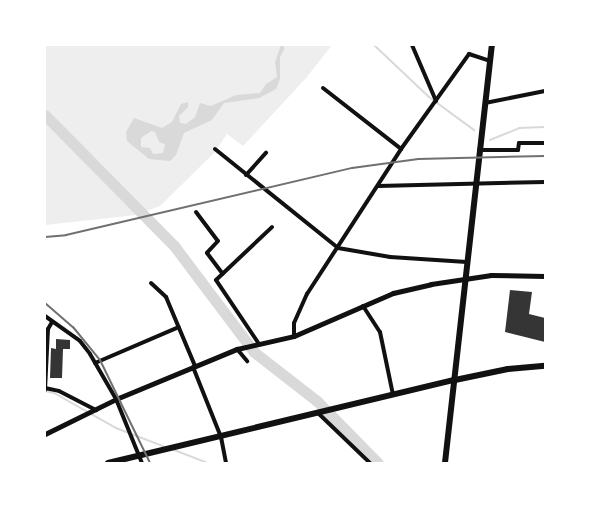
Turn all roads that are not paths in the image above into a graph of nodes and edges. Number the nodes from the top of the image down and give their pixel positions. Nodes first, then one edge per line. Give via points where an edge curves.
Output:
1 (412, 45) edge
2 (492, 45) edge
3 (490, 61) junction
4 (323, 88) dead end
5 (545, 91) edge
6 (436, 101) junction
7 (485, 103) junction
8 (545, 143) edge
9 (215, 149) dead end
10 (402, 149) junction
11 (479, 150) junction
12 (266, 153) dead end
13 (246, 175) junction
14 (545, 182) edge
15 (476, 184) junction
16 (378, 186) junction
17 (196, 212) dead end
18 (272, 227) dead end
19 (338, 248) junction
20 (467, 262) junction
21 (223, 274) junction
22 (545, 276) edge
23 (465, 280) junction
24 (151, 283) dead end
25 (362, 306) junction
26 (45, 316) edge
27 (52, 322) junction
28 (179, 327) junction
29 (294, 336) junction
30 (259, 344) junction
31 (237, 349) junction
32 (247, 361) dead end
33 (95, 362) junction
34 (545, 366) edge
35 (194, 367) junction
36 (455, 380) junction
37 (45, 389) edge
38 (393, 395) junction
39 (116, 399) junction
40 (96, 410) junction
41 (318, 413) junction
42 (45, 434) edge
43 (221, 437) junction
44 (139, 455) junction
45 (108, 463) edge
46 (142, 463) edge
47 (226, 463) edge
48 (370, 463) edge
49 (445, 463) edge

1 - 6 street
2 - 3 main road
3 - 6 street via 470,54
3 - 7 main road
4 - 10 street
5 - 7 street
6 - 10 street
7 - 11 main road
8 - 11 street via 519,143 518,150
9 - 13 street
10 - 16 street
11 - 15 main road
12 - 13 street
13 - 19 street
14 - 15 street
15 - 16 street
15 - 20 main road
16 - 19 street
17 - 21 street via 218,241 207,253
18 - 21 street
19 - 20 street via 390,257
19 - 29 street via 307,294 294,322
20 - 23 main road
21 - 30 street via 216,280
22 - 23 main road via 491,275
23 - 25 main road via 393,293
23 - 36 main road
24 - 28 street via 166,297
25 - 29 main road
25 - 38 street via 380,332
26 - 27 street
27 - 33 street via 80,341
27 - 37 street via 48,329
28 - 33 street
28 - 35 street
29 - 30 main road
30 - 31 main road
31 - 32 street
31 - 35 main road
33 - 39 street
34 - 36 highway via 508,369
35 - 39 main road
35 - 43 street
36 - 38 highway
36 - 49 main road
37 - 40 street via 59,391
38 - 41 highway
39 - 40 main road
39 - 44 street
40 - 42 main road
41 - 43 highway
41 - 48 street
43 - 44 highway
43 - 47 street
44 - 45 highway
44 - 46 street

